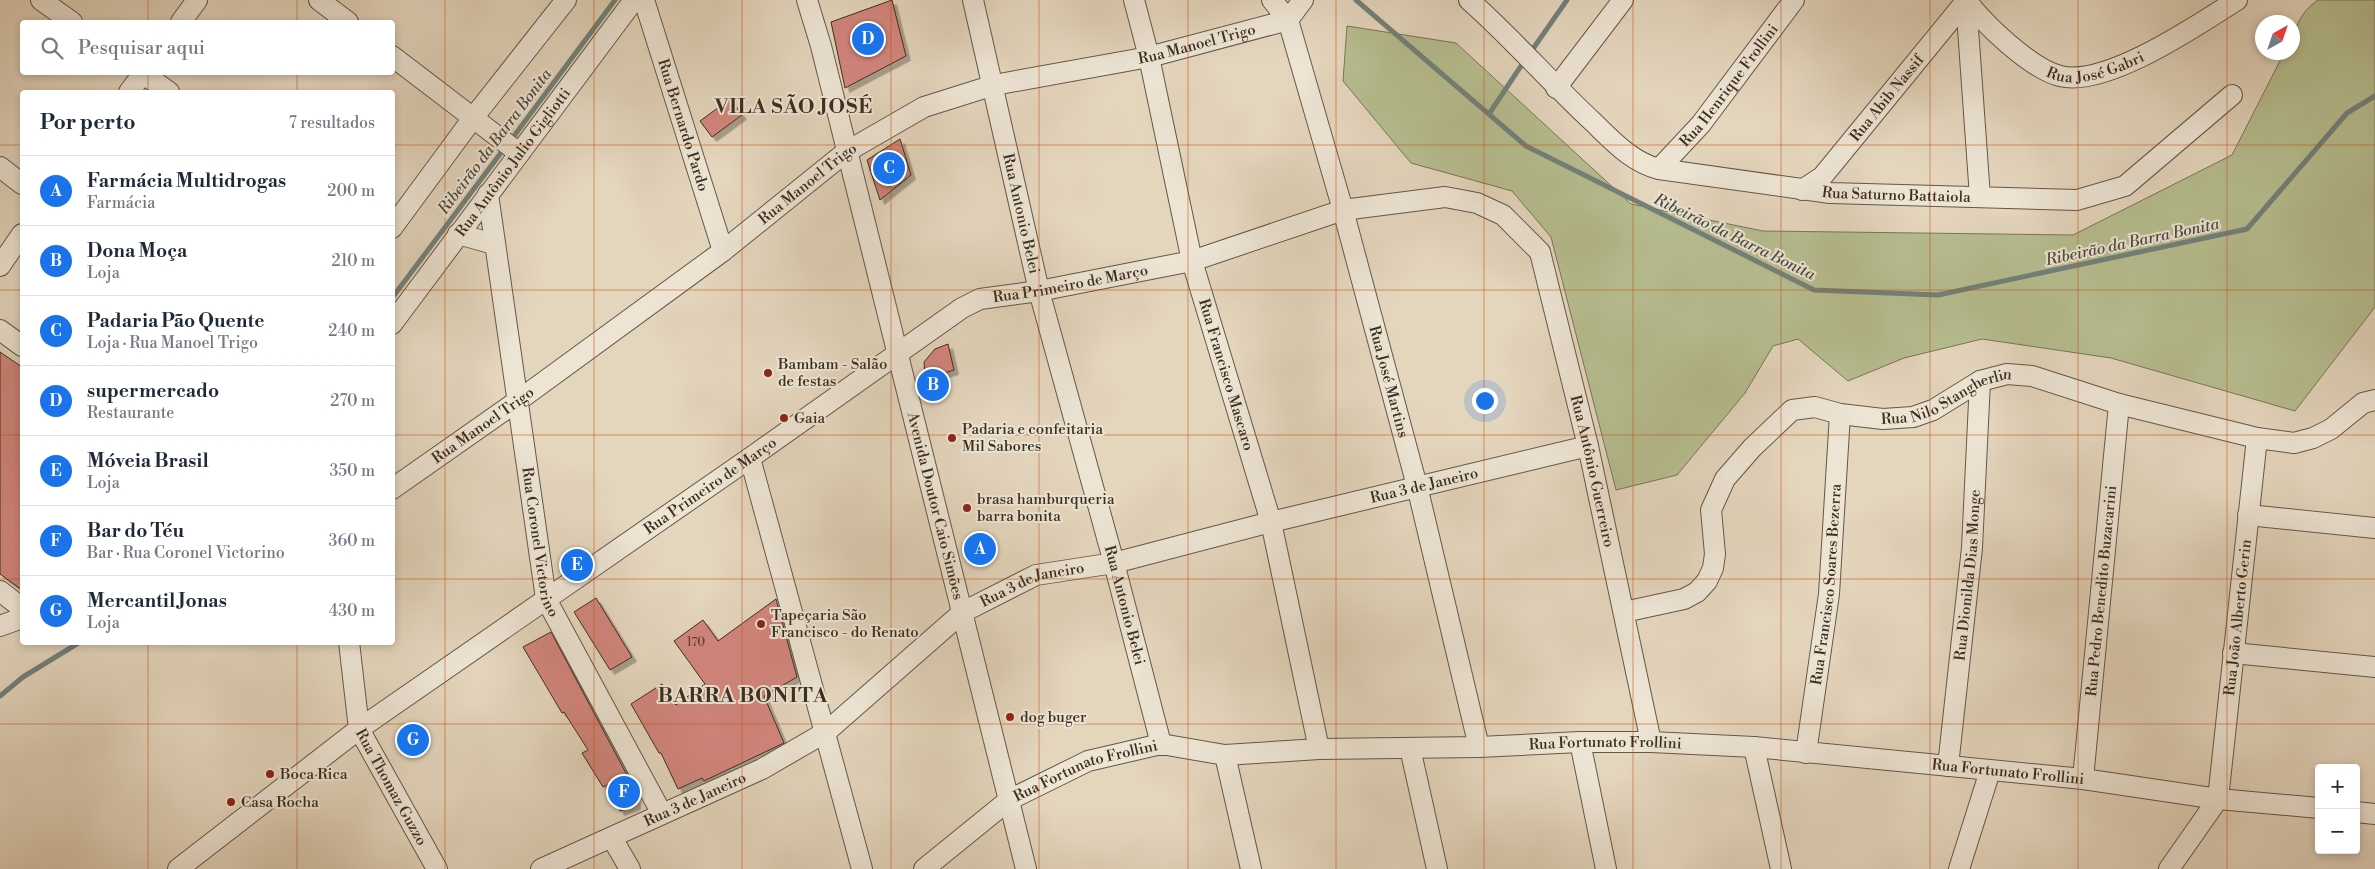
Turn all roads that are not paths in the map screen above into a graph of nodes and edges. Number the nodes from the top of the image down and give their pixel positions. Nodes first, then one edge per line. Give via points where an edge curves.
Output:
1 (41, 0) edge
2 (197, 0) edge
3 (319, 0) edge
4 (566, 0) edge
5 (634, 0) edge
6 (644, 0) edge
7 (807, 0) edge
8 (973, 0) edge
9 (1134, 0) edge
10 (1272, 0) edge
11 (1303, 0) edge
12 (1623, 0) edge
13 (1794, 0) edge
14 (1966, 0) edge
15 (2237, 0) edge
16 (1479, 3) edge
17 (69, 20) edge
18 (182, 20) edge
19 (345, 20) edge
20 (1288, 20) junction
21 (1149, 57) junction
22 (395, 58) edge
23 (142, 75) edge
24 (146, 75) edge
25 (994, 85) junction
26 (1556, 88) junction
27 (130, 90) edge
28 (166, 90) edge
29 (2232, 95) dead end
30 (479, 123) junction
31 (514, 149) junction
32 (846, 152) junction
33 (0, 167) edge
34 (1659, 170) junction
35 (20, 182) edge
36 (1802, 190) junction
37 (488, 194) junction
38 (1980, 197) junction
39 (1343, 210) junction
40 (1503, 215) joint
41 (395, 224) edge
42 (458, 234) junction
43 (20, 237) edge
44 (494, 244) junction
45 (723, 250) junction
46 (1192, 261) junction
47 (0, 266) edge
48 (1039, 291) junction
49 (395, 320) edge
50 (0, 330) edge
51 (20, 345) edge
52 (898, 354) junction
53 (1980, 381) junction
54 (519, 400) junction
55 (2375, 400) edge
56 (2119, 404) junction
57 (1840, 414) junction
58 (2257, 438) junction
59 (1588, 446) junction
60 (750, 458) junction
61 (395, 486) edge
62 (1418, 486) junction
63 (2248, 515) junction
64 (1270, 522) junction
65 (2375, 528) edge
66 (1114, 563) junction
67 (0, 591) edge
68 (546, 600) junction
69 (20, 606) edge
70 (963, 612) junction
71 (1624, 612) junction
72 (20, 619) edge
73 (0, 626) edge
74 (349, 645) edge
75 (2233, 652) junction
76 (2375, 667) edge
77 (359, 729) junction
78 (826, 732) junction
79 (1580, 742) junction
80 (1651, 742) junction
81 (1161, 744) junction
82 (1479, 747) junction
83 (1754, 747) junction
84 (1410, 748) junction
85 (1319, 749) junction
86 (1806, 753) junction
87 (1225, 755) junction
88 (1948, 766) junction
89 (1990, 771) junction
90 (2083, 779) junction
91 (2218, 799) junction
92 (1009, 800) junction
93 (2315, 808) edge
94 (2360, 812) edge
95 (662, 814) junction
96 (2375, 814) edge
97 (612, 838) junction
98 (203, 862) edge
99 (178, 869) edge
100 (437, 869) edge
101 (541, 869) edge
102 (630, 869) edge
103 (862, 869) edge
104 (924, 869) edge
105 (1026, 869) edge
106 (1251, 869) edge
107 (1436, 869) edge
108 (1606, 869) edge
109 (1782, 869) edge
110 (1959, 869) edge
111 (2169, 869) edge

1 - 17 street
2 - 18 street
3 - 19 street
4 - 30 street
5 - 31 street, Rua Antônio Julio Gigliotti
6 - 45 street, Rua Bernardo Pardo
7 - 32 street, Avenida Doutor Caio Simões
8 - 25 street, Rua Antonio Belei
9 - 21 street, Rua Francisco Mascaro
10 - 20 street
11 - 20 street
12 - 26 street
13 - 34 street, Rua Henrique Frollini via 1701,124
14 - 15 street, Rua José Gabri via 1995,32 2026,58 2061,76 2087,76 2125,65
14 - 36 street, Rua Abib Nassif via 1822,177
14 - 38 street
16 - 26 street, Rua Saturno Battaiola
20 - 21 street, Rua Manoel Trigo
20 - 39 street, Rua José Martins
21 - 25 street, Rua Manoel Trigo
21 - 46 street, Rua Francisco Mascaro
22 - 30 street
23 - 27 street
24 - 28 street
25 - 32 street, Rua Manoel Trigo via 924,107
25 - 48 street, Rua Antonio Belei
26 - 34 street, Rua Saturno Battaiola via 1623,150 1645,166
29 - 38 street, Rua Saturno Battaiola via 2125,186 2077,200
30 - 31 street
30 - 41 street
31 - 37 street, Rua Antônio Julio Gigliotti
32 - 45 street, Rua Manoel Trigo
32 - 52 street, Avenida Doutor Caio Simões
33 - 35 street
34 - 36 street, Rua Saturno Battaiola
36 - 38 street, Rua Saturno Battaiola
37 - 42 street, Rua Antônio Julio Gigliotti
37 - 44 street, Rua Coronel Victorino
39 - 40 street, Rua Primeiro de Março via 1445,197 1477,203
39 - 46 street, Rua Primeiro de Março
39 - 62 street, Rua José Martins
40 - 59 street, Rua Antônio Guerreiro via 1540,252
42 - 44 street
42 - 49 street, Rua Antônio Julio Gigliotti
43 - 47 street
44 - 54 street, Rua Coronel Victorino
45 - 54 street, Rua Manoel Trigo
46 - 48 street, Rua Primeiro de Março
46 - 64 street, Rua Francisco Mascaro
48 - 52 street, Rua Primeiro de Março via 980,299 962,308
48 - 66 street, Rua Antonio Belei
50 - 51 street
52 - 60 street, Rua Primeiro de Março
52 - 70 street, Avenida Doutor Caio Simões
53 - 56 street, Rua Nilo Stangherlin via 2007,374 2032,376
53 - 57 street, Rua Nilo Stangherlin via 1933,410 1913,417 1883,419
53 - 88 street, Rua Dionilda Dias Monge via 1972,548
54 - 61 street, Rua Manoel Trigo
54 - 68 street, Rua Coronel Victorino
55 - 58 street, Rua Nilo Stangherlin via 2363,403 2331,429 2313,438 2294,443
56 - 58 street, Rua Nilo Stangherlin
56 - 90 street, Rua Pedro Benedito Buzacarini
57 - 71 street, Rua Nilo Stangherlin via 1815,407 1792,410 1725,479 1712,510 1715,554 1707,581 1684,599
57 - 86 street, Rua Francisco Soares Bezerra via 1829,594
58 - 63 street, Rua João Alberto Gerin
59 - 62 street, Rua 3 de Janeiro
59 - 71 street, Rua Antônio Guerreiro
60 - 68 street, Rua Primeiro de Março
60 - 78 street
62 - 64 street, Rua 3 de Janeiro
62 - 82 street, Rua José Martins
63 - 65 street
63 - 75 street, Rua João Alberto Gerin
64 - 66 street, Rua 3 de Janeiro
64 - 85 street, Rua Francisco Mascaro
66 - 70 street, Rua 3 de Janeiro via 1036,575
66 - 81 street, Rua Antonio Belei
67 - 69 street
68 - 77 street, Rua Primeiro de Março
68 - 95 street, Rua Coronel Victorino
70 - 78 street, Rua 3 de Janeiro
70 - 92 street, Avenida Doutor Caio Simões
71 - 80 street, Rua Antônio Guerreiro
72 - 73 street
74 - 77 street, Rua Thomaz Guzzo
75 - 76 street
75 - 91 street, Rua João Alberto Gerin
77 - 98 street, Rua Primeiro de Março
77 - 100 street, Rua Thomaz Guzzo
78 - 95 street, Rua 3 de Janeiro via 762,769
78 - 103 street
79 - 80 street, Rua Fortunato Frollini
79 - 82 street, Rua Fortunato Frollini
79 - 108 street
80 - 83 street, Rua Fortunato Frollini
81 - 87 street, Rua Fortunato Frollini
81 - 92 street, Rua Fortunato Frollini via 1088,761
82 - 84 street, Rua Fortunato Frollini
83 - 86 street, Rua Fortunato Frollini
83 - 109 street
84 - 85 street, Rua Fortunato Frollini
84 - 107 street
85 - 87 street, Rua Fortunato Frollini
86 - 88 street, Rua Fortunato Frollini
87 - 106 street
88 - 89 street, Rua Fortunato Frollini
89 - 90 street, Rua Fortunato Frollini
89 - 110 street
90 - 91 street, Rua Fortunato Frollini
91 - 93 street, Rua Fortunato Frollini
91 - 111 street
92 - 104 street, Rua Fortunato Frollini
92 - 105 street, Avenida Doutor Caio Simões
94 - 96 street
95 - 97 street, Rua 3 de Janeiro
97 - 101 street, Rua 3 de Janeiro
97 - 102 street
98 - 99 street, Rua Primeiro de Março

